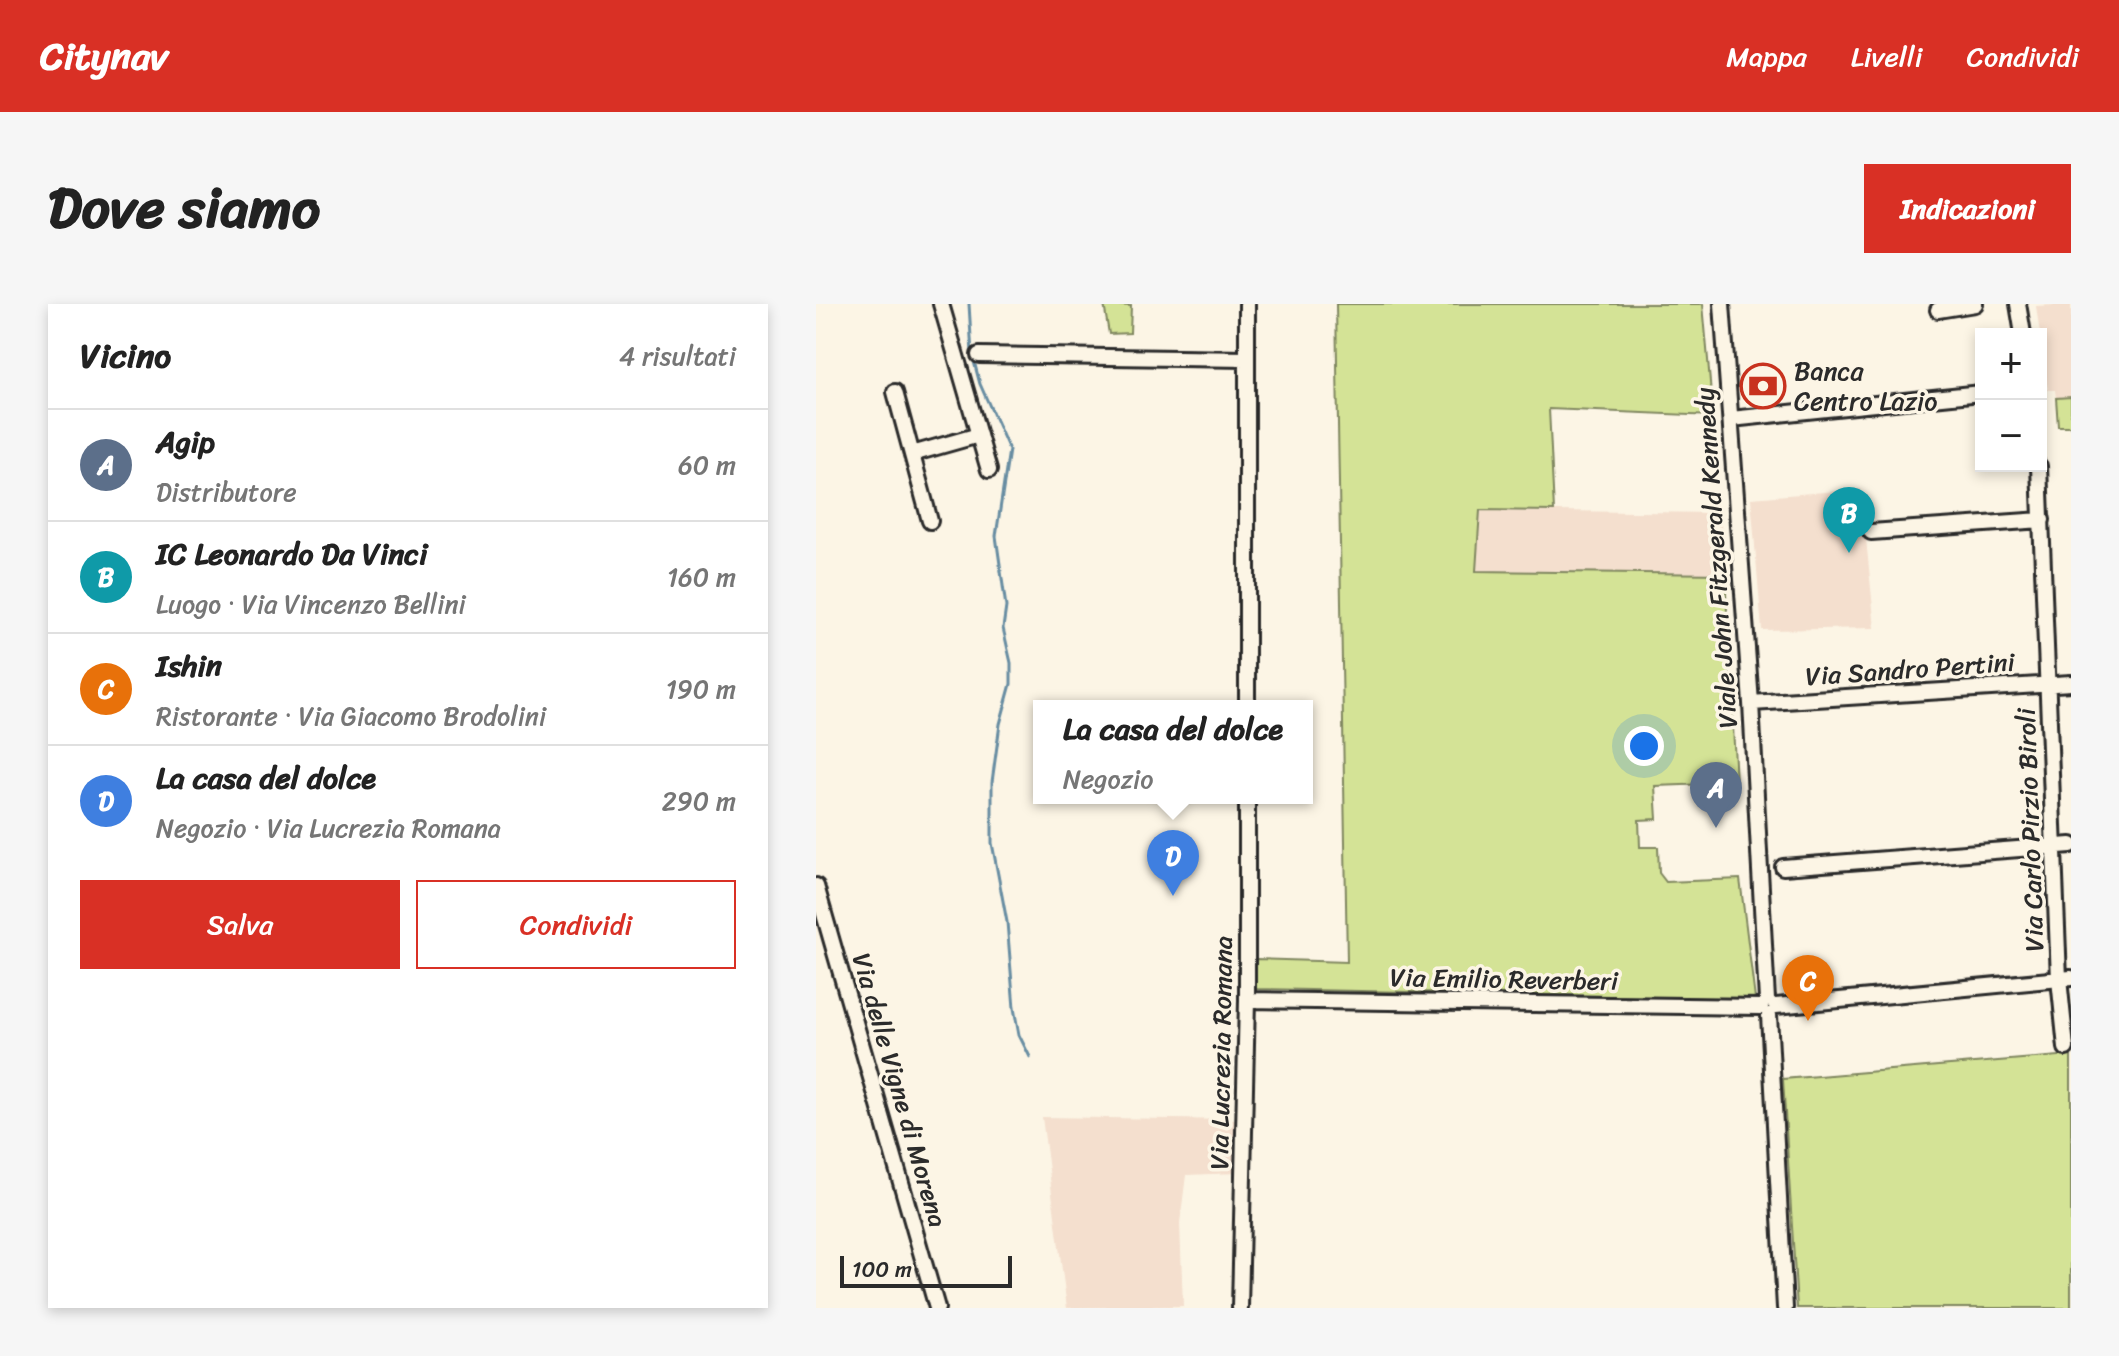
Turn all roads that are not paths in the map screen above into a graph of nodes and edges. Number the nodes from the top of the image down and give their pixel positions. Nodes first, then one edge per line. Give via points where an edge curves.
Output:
1 (941, 304) edge
2 (1247, 304) edge
3 (1722, 304) edge
4 (1975, 304) edge
5 (2018, 304) edge
6 (1938, 310) dead end
7 (2022, 328) edge
8 (979, 355) dead end
9 (1247, 359) junction
10 (895, 392) dead end
11 (1975, 394) edge
12 (1731, 419) junction
13 (979, 435) junction
14 (912, 454) junction
15 (989, 470) dead end
16 (2039, 472) edge
17 (2042, 520) junction
18 (930, 521) dead end
19 (1871, 532) dead end
20 (2071, 683) edge
21 (2048, 684) junction
22 (1247, 700) edge
23 (1751, 703) junction
24 (1247, 804) edge
25 (2071, 845) edge
26 (2054, 846) junction
27 (1783, 867) dead end
28 (816, 886) edge
29 (2065, 978) edge
30 (1247, 1000) junction
31 (1768, 1007) junction
32 (2066, 1048) dead end
33 (937, 1308) edge
34 (1240, 1308) edge
35 (1785, 1308) edge

1 - 13 street
2 - 9 street
3 - 12 street, Viale John Fitzgerald Kennedy
4 - 6 street
5 - 7 street
8 - 9 street
9 - 22 street
10 - 14 street
11 - 12 street
12 - 23 street, Viale John Fitzgerald Kennedy
13 - 14 street
13 - 15 street
14 - 18 street
16 - 17 street, Via Carlo Pirzio Biroli
17 - 19 street
17 - 21 street, Via Carlo Pirzio Biroli
20 - 21 street, Via Sandro Pertini
21 - 23 street, Via Sandro Pertini
21 - 26 street, Via Carlo Pirzio Biroli
23 - 31 street, Viale John Fitzgerald Kennedy
24 - 30 street, Via Lucrezia Romana
25 - 26 street
26 - 27 street
26 - 29 street, Via Carlo Pirzio Biroli
28 - 33 street, Via delle Vigne di Morena
29 - 31 street, Via Emilio Reverberi
29 - 32 street, Via Carlo Pirzio Biroli
30 - 31 street, Via Emilio Reverberi
30 - 34 street, Via Lucrezia Romana
31 - 35 street, Viale John Fitzgerald Kennedy

